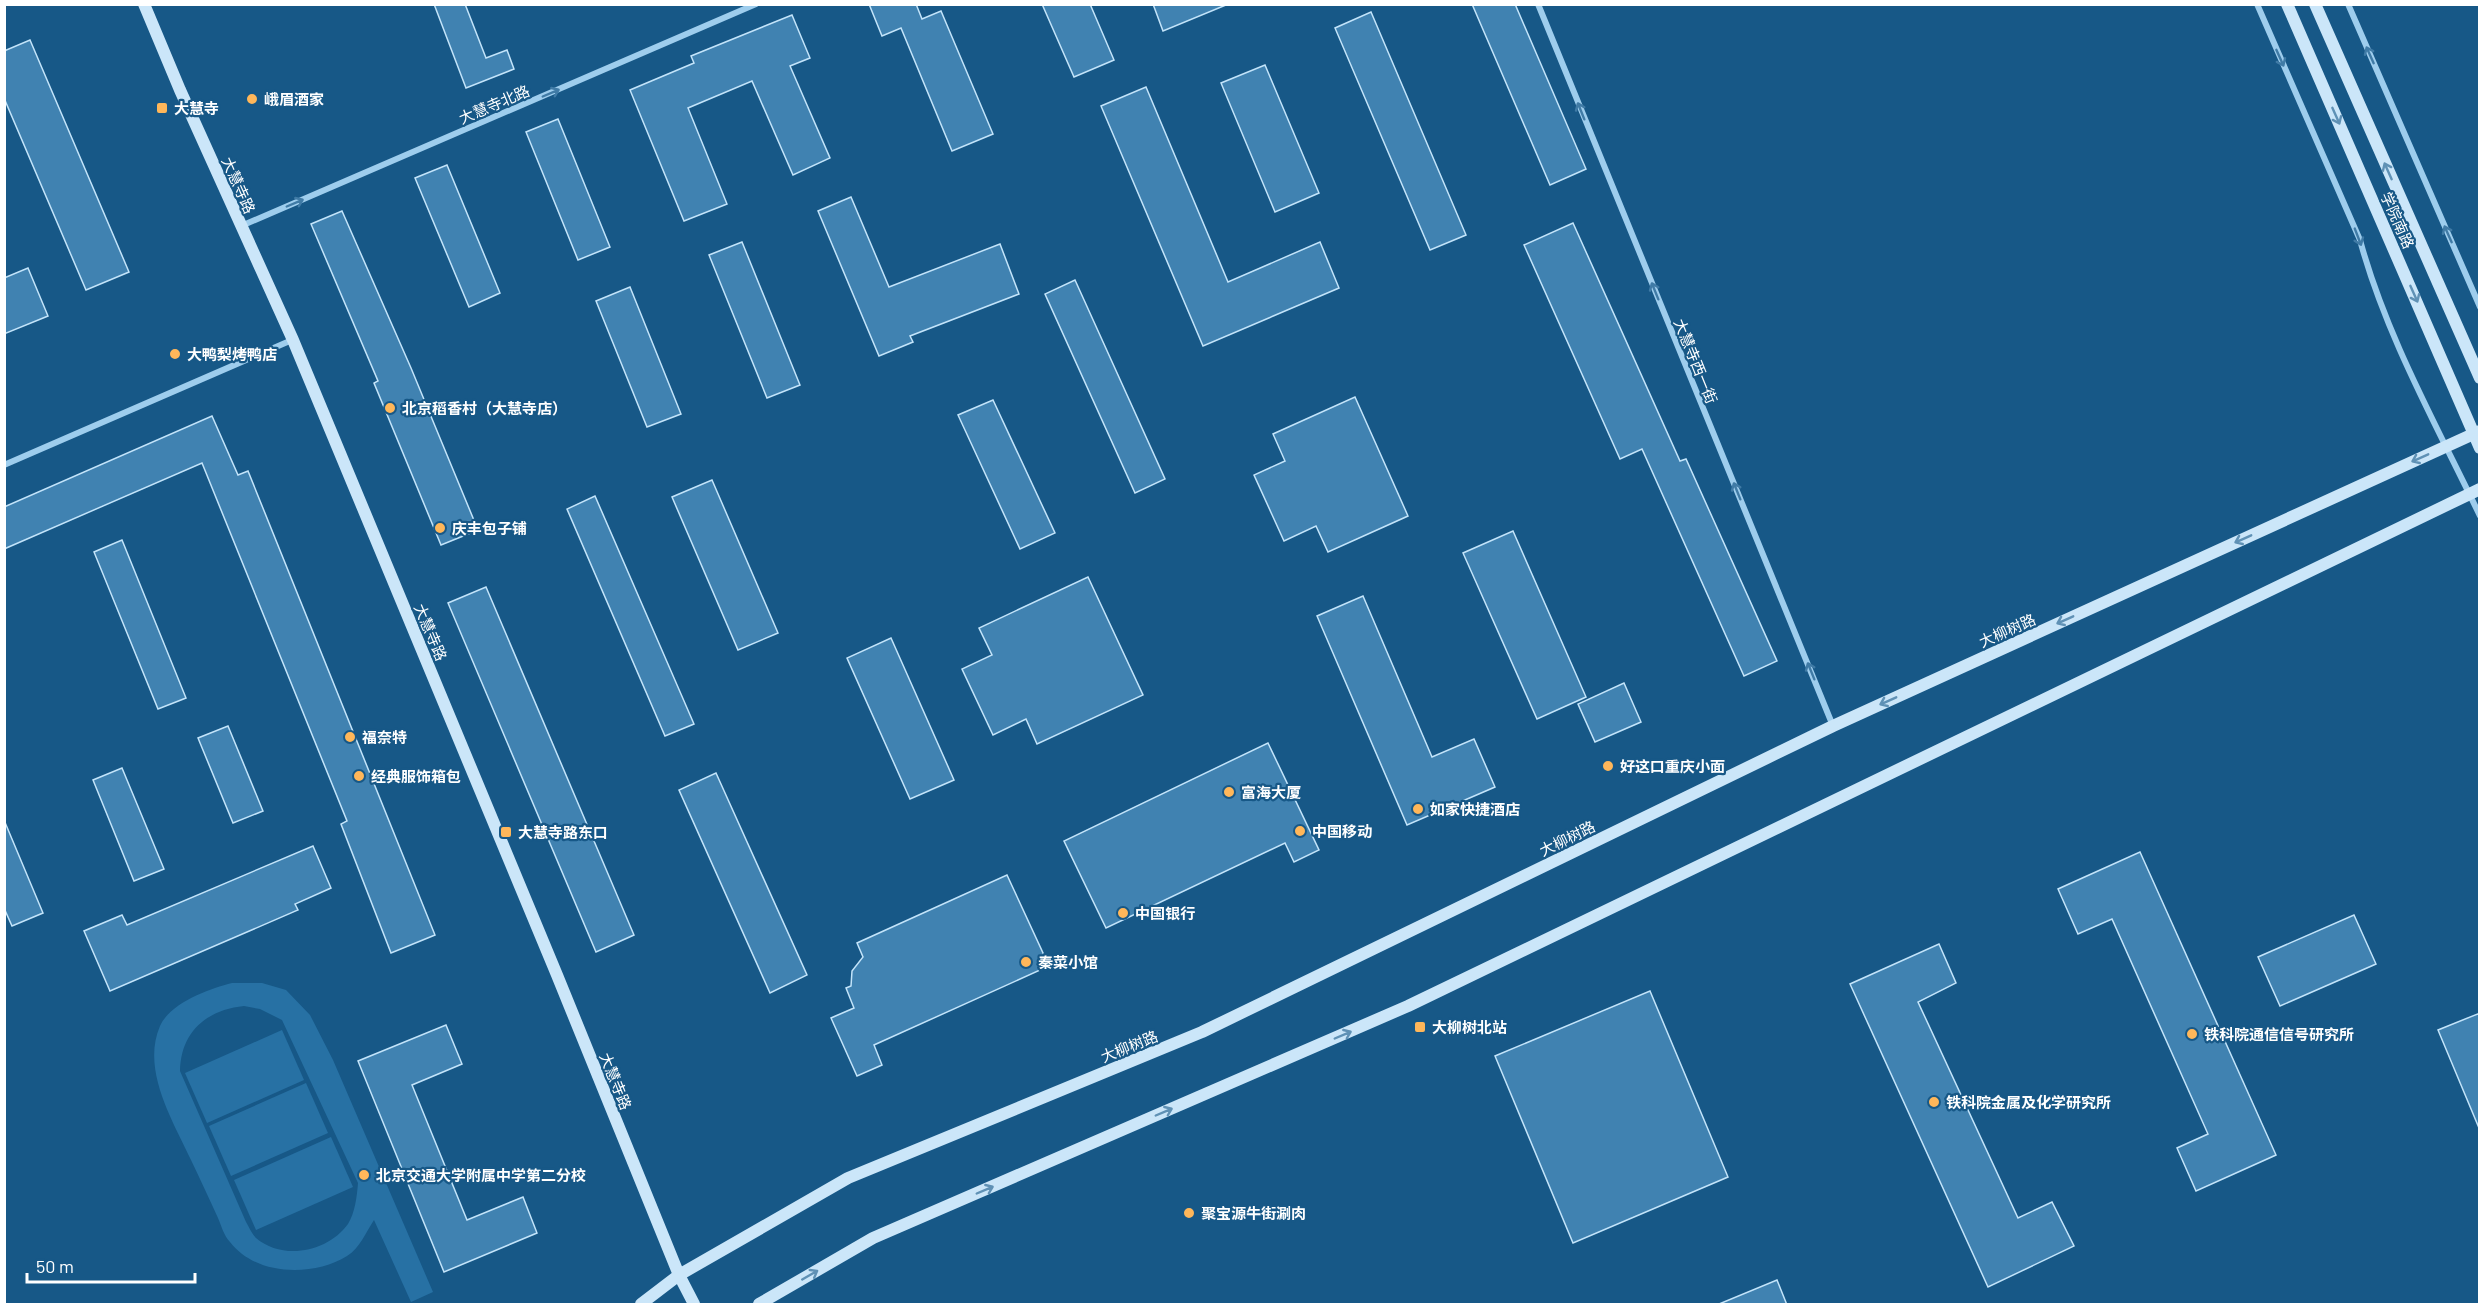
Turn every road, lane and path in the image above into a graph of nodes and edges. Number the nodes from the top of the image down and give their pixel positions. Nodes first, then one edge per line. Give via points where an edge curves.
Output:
1 (144, 4) edge
2 (756, 4) edge
3 (1538, 4) edge
4 (2257, 4) edge
5 (2287, 4) edge
6 (2315, 4) edge
7 (2348, 4) edge
8 (241, 226) junction
9 (2480, 307) edge
10 (293, 339) junction
11 (2480, 378) edge
12 (2476, 432) edge
13 (2447, 446) junction
14 (2480, 448) edge
15 (4, 465) edge
16 (2474, 492) edge
17 (2480, 516) edge
18 (1833, 726) junction
19 (679, 1275) junction
20 (641, 1305) edge
21 (694, 1305) edge
22 (759, 1305) edge

1 - 8 main road, 大慧寺路
8 -> 2 street, 大慧寺北路
18 -> 3 street, 大慧寺西一街
4 -> 13 street via 2360,240 2370,276
5 -> 12 main road, 学院南路
11 -> 6 main road, 学院南路
9 -> 7 street
8 - 10 main road, 大慧寺路
10 - 15 street
10 - 19 main road, 大慧寺路
12 - 13 main road, 大柳树路
12 - 14 main road, 学院南路
13 - 16 street
13 -> 18 main road, 大柳树路
16 - 17 street
22 -> 16 main road via 873,1238 1408,1006
18 - 19 main road, 大柳树路 via 1202,1032 848,1179
19 - 20 main road, 大柳树路
19 - 21 main road, 大慧寺路

